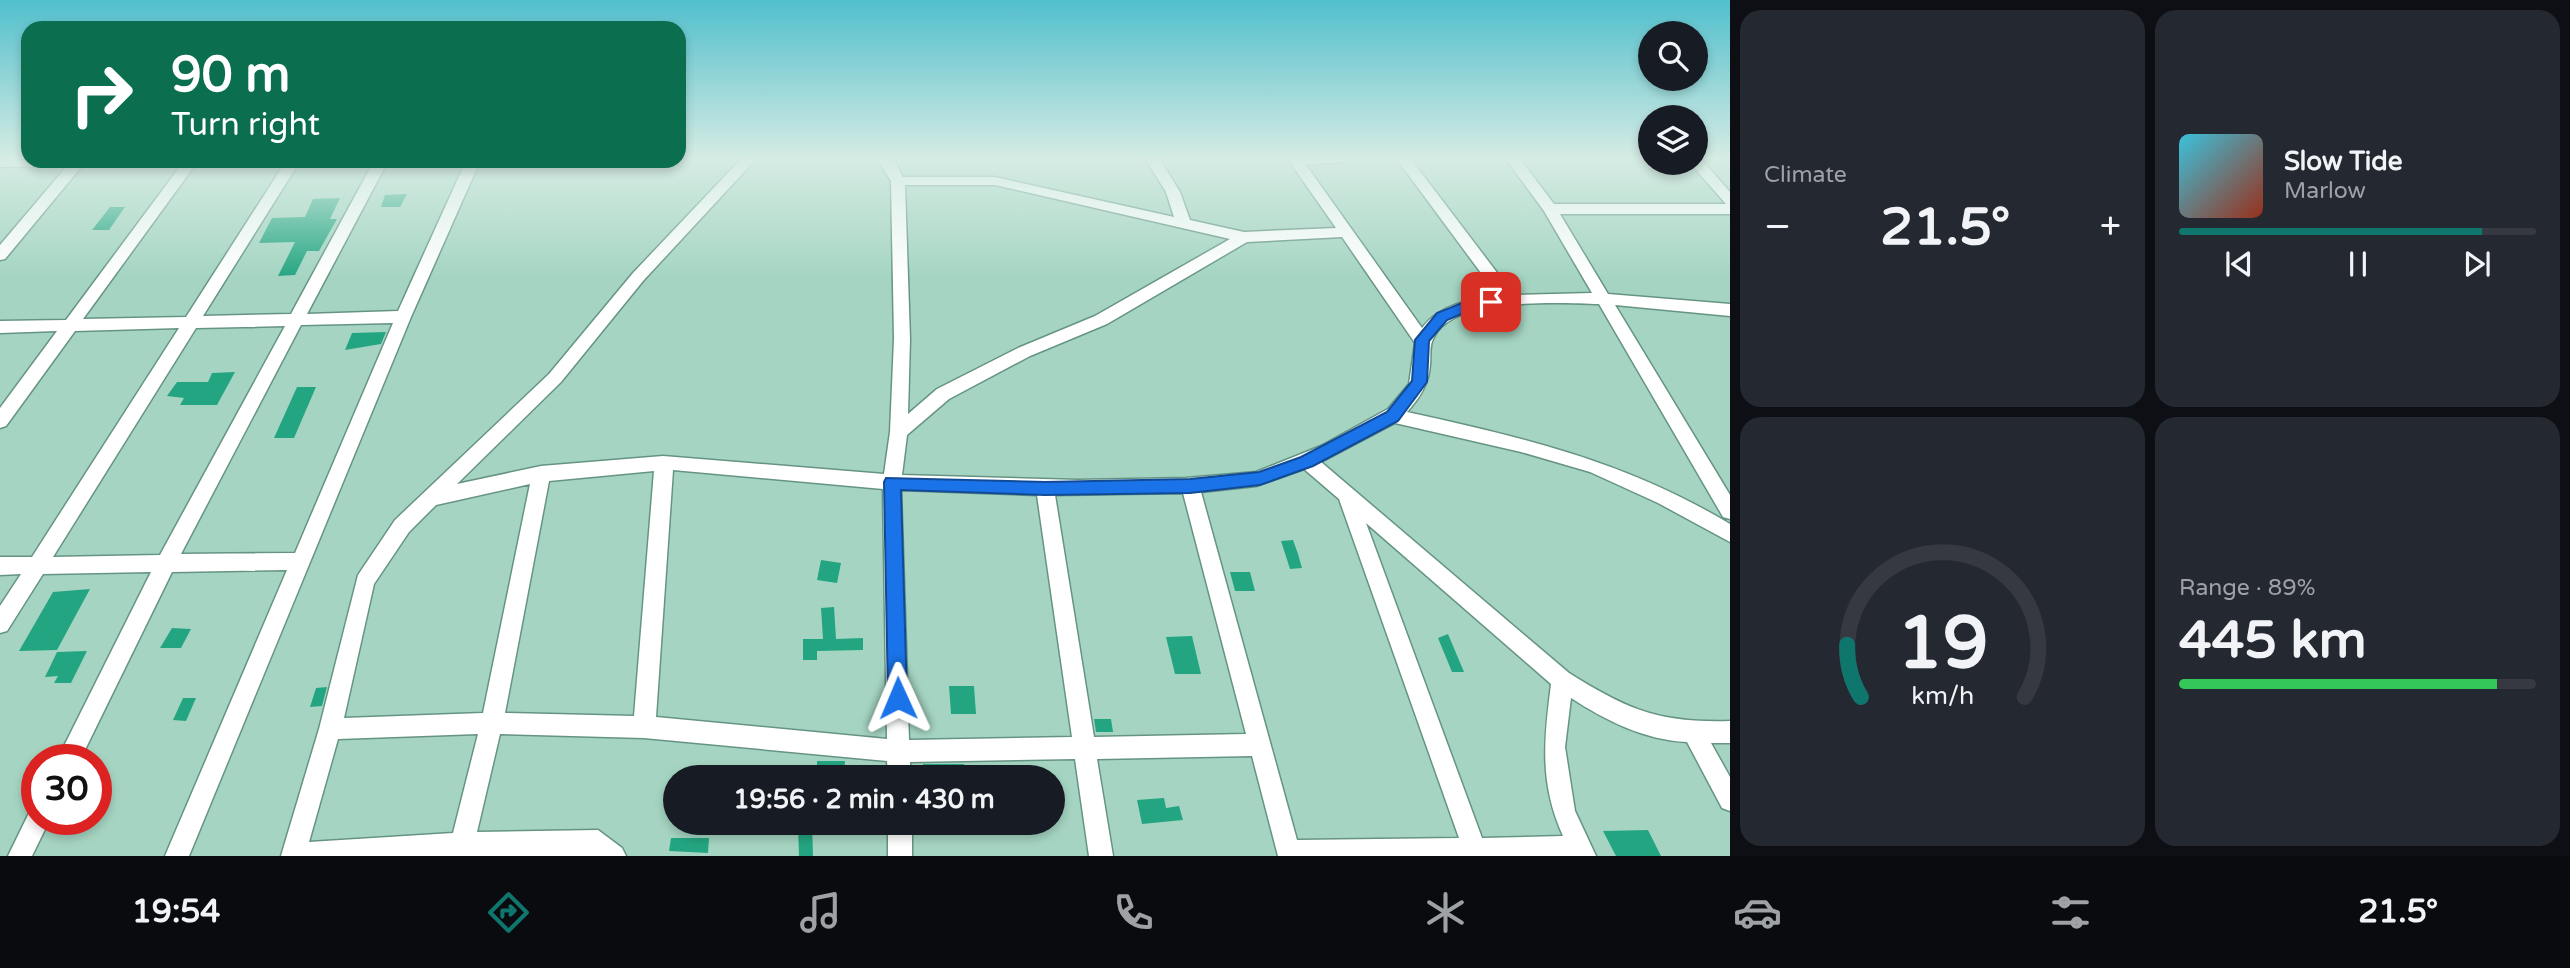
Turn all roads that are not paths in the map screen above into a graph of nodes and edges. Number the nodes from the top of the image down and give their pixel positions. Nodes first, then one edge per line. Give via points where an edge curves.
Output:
1 (48, 198) edge
2 (164, 198) edge
3 (269, 198) edge
4 (361, 198) edge
5 (456, 198) edge
6 (712, 198) edge
7 (898, 198) edge
8 (1073, 198) edge
9 (1175, 198) edge
10 (1323, 198) edge
11 (1433, 198) edge
12 (1542, 198) edge
13 (1550, 209) junction
14 (1730, 209) edge
15 (1183, 222) junction
16 (1347, 232) junction
17 (1244, 237) junction
18 (0, 255) edge
19 (1510, 300) junction
20 (1607, 301) junction
21 (1730, 310) edge
22 (403, 317) junction
23 (296, 320) junction
24 (188, 322) junction
25 (70, 325) junction
26 (0, 327) edge
27 (1422, 340) junction
28 (1393, 416) junction
29 (0, 421) edge
30 (899, 432) junction
31 (1307, 461) junction
32 (664, 463) junction
33 (541, 472) junction
34 (892, 482) junction
35 (1190, 486) junction
36 (1045, 488) junction
37 (1345, 491) junction
38 (429, 499) junction
39 (1730, 511) edge
40 (1730, 534) edge
41 (301, 561) junction
42 (166, 563) junction
43 (36, 565) junction
44 (0, 566) edge
45 (0, 624) edge
46 (1562, 680) junction
47 (492, 723) junction
48 (644, 727) junction
49 (330, 729) junction
50 (1730, 732) edge
51 (1694, 734) junction
52 (76, 744) edge
53 (1260, 745) junction
54 (1086, 749) junction
55 (899, 751) junction
56 (899, 765) edge
57 (1730, 800) edge
58 (30, 835) edge
59 (900, 835) edge
60 (460, 850) edge
61 (1582, 852) edge
62 (1476, 853) edge
63 (1289, 854) edge
64 (294, 855) edge
65 (20, 856) edge
66 (177, 856) edge
67 (614, 856) edge
68 (900, 856) edge
69 (1101, 856) edge

1 - 18 street
2 - 25 street
3 - 24 street
4 - 23 street
5 - 22 street
6 - 38 street via 638,277 555,378
7 - 30 street
8 - 15 street
9 - 15 street
10 - 16 street
11 - 19 street
12 - 13 street
13 - 14 street
13 - 20 street
15 - 17 street
16 - 17 street
16 - 27 street
17 - 30 street via 1101,320 1024,352 943,394
19 - 20 street
19 - 27 street via 1472,304 1442,316
20 - 21 street
20 - 39 street via 1622,334
22 - 23 street
22 - 41 street
23 - 24 street
23 - 42 street
24 - 25 street
24 - 43 street
25 - 26 street
25 - 29 street
27 - 28 street via 1419,382
28 - 31 street
28 - 40 street via 1598,468 1694,512
30 - 34 street
31 - 35 street via 1260,478
31 - 37 street
32 - 33 street
32 - 34 street
32 - 48 street
33 - 38 street
33 - 47 street
34 - 36 street
34 - 55 street
35 - 36 street
35 - 53 street
36 - 54 street
37 - 46 street
37 - 62 street
38 - 49 street via 402,526 365,581
41 - 42 street
41 - 66 street
42 - 43 street
42 - 52 street
43 - 44 street
43 - 45 street
46 - 51 street via 1605,708 1651,728
46 - 61 street via 1554,747 1564,812
47 - 48 street
47 - 49 street
47 - 60 street
48 - 55 street
49 - 64 street
50 - 51 street
51 - 57 street
53 - 54 street
53 - 63 street
54 - 55 street
54 - 69 street
55 - 56 street
58 - 65 street
59 - 68 street
60 - 64 street
60 - 67 street via 598,842
61 - 62 street
62 - 63 street

